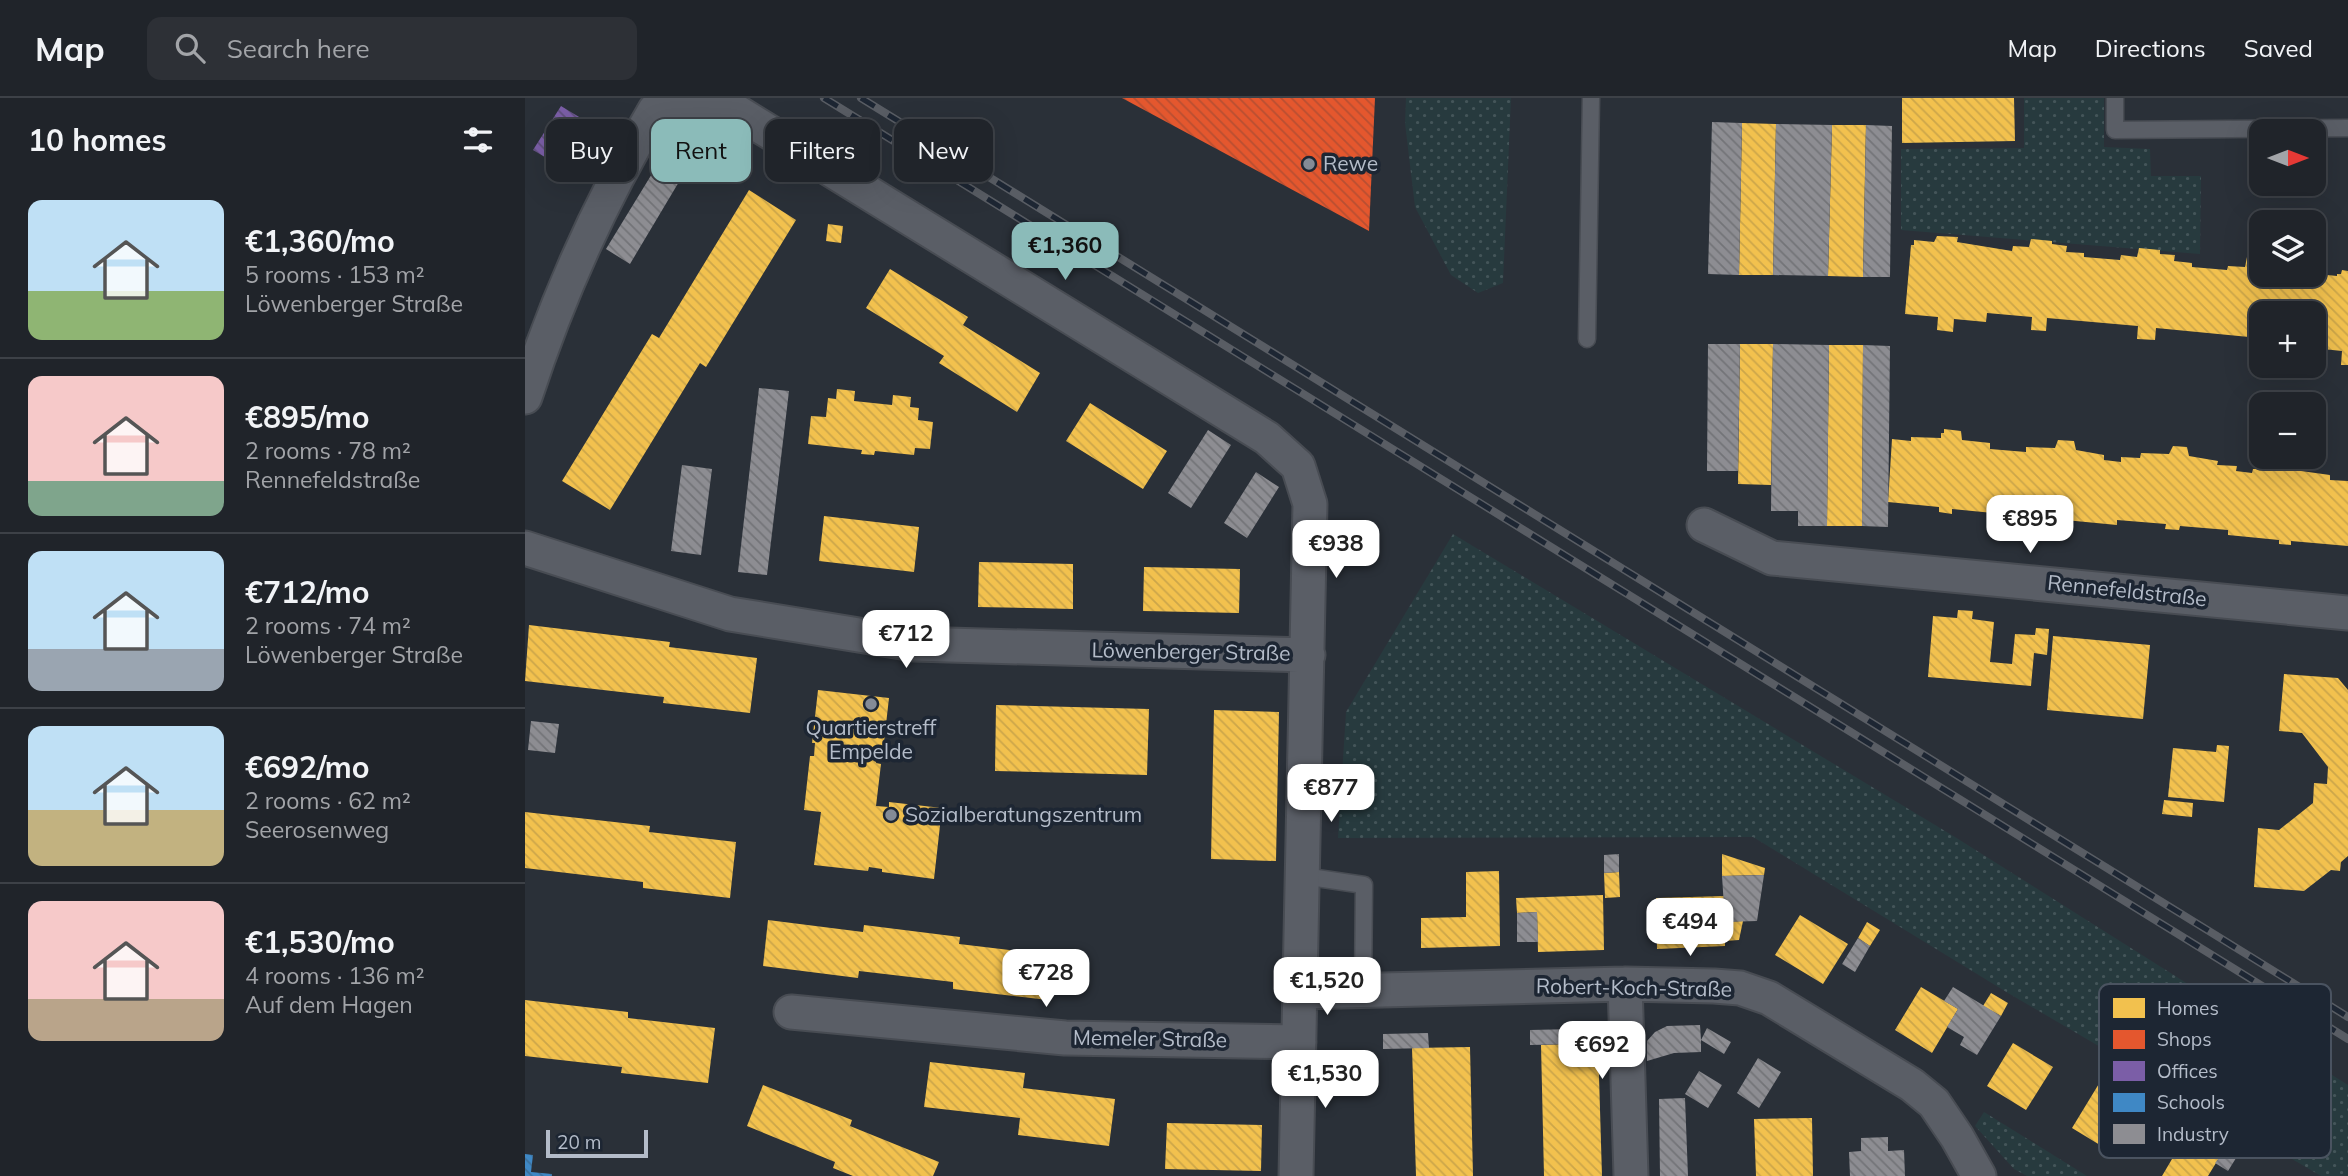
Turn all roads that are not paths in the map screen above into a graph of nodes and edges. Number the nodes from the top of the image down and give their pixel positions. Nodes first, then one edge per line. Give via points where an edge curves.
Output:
1 (1591, 98) edge
2 (2115, 98) edge
3 (653, 104) edge
4 (2348, 128) edge
5 (1587, 339) dead end
6 (525, 397) edge
7 (1704, 524) dead end
8 (525, 548) edge
9 (2348, 613) edge
10 (1308, 655) junction
11 (1303, 876) junction
12 (1625, 984) junction
13 (1363, 991) junction
14 (1300, 992) junction
15 (791, 1012) dead end
16 (1299, 1042) junction
17 (1296, 1176) edge
18 (1632, 1176) edge
19 (1979, 1176) edge

1 - 5 lane
2 - 4 lane via 2115,130
3 - 6 street, Löwenberger Straße via 586,241
3 - 10 street, Löwenberger Straße via 689,100 724,104 1267,438 1298,467 1310,504
7 - 9 street, Rennefeldstraße via 1772,558
8 - 10 street, Löwenberger Straße via 730,614 914,644
10 - 11 street
11 - 13 lane via 1364,885
11 - 14 street
12 - 13 street, Robert-Koch-Straße
12 - 18 street
12 - 19 street, Robert-Koch-Straße via 1740,988 1769,998 1934,1103
13 - 14 street, Robert-Koch-Straße
14 - 16 street
15 - 16 street, Memeler Straße via 1066,1038
16 - 17 street

